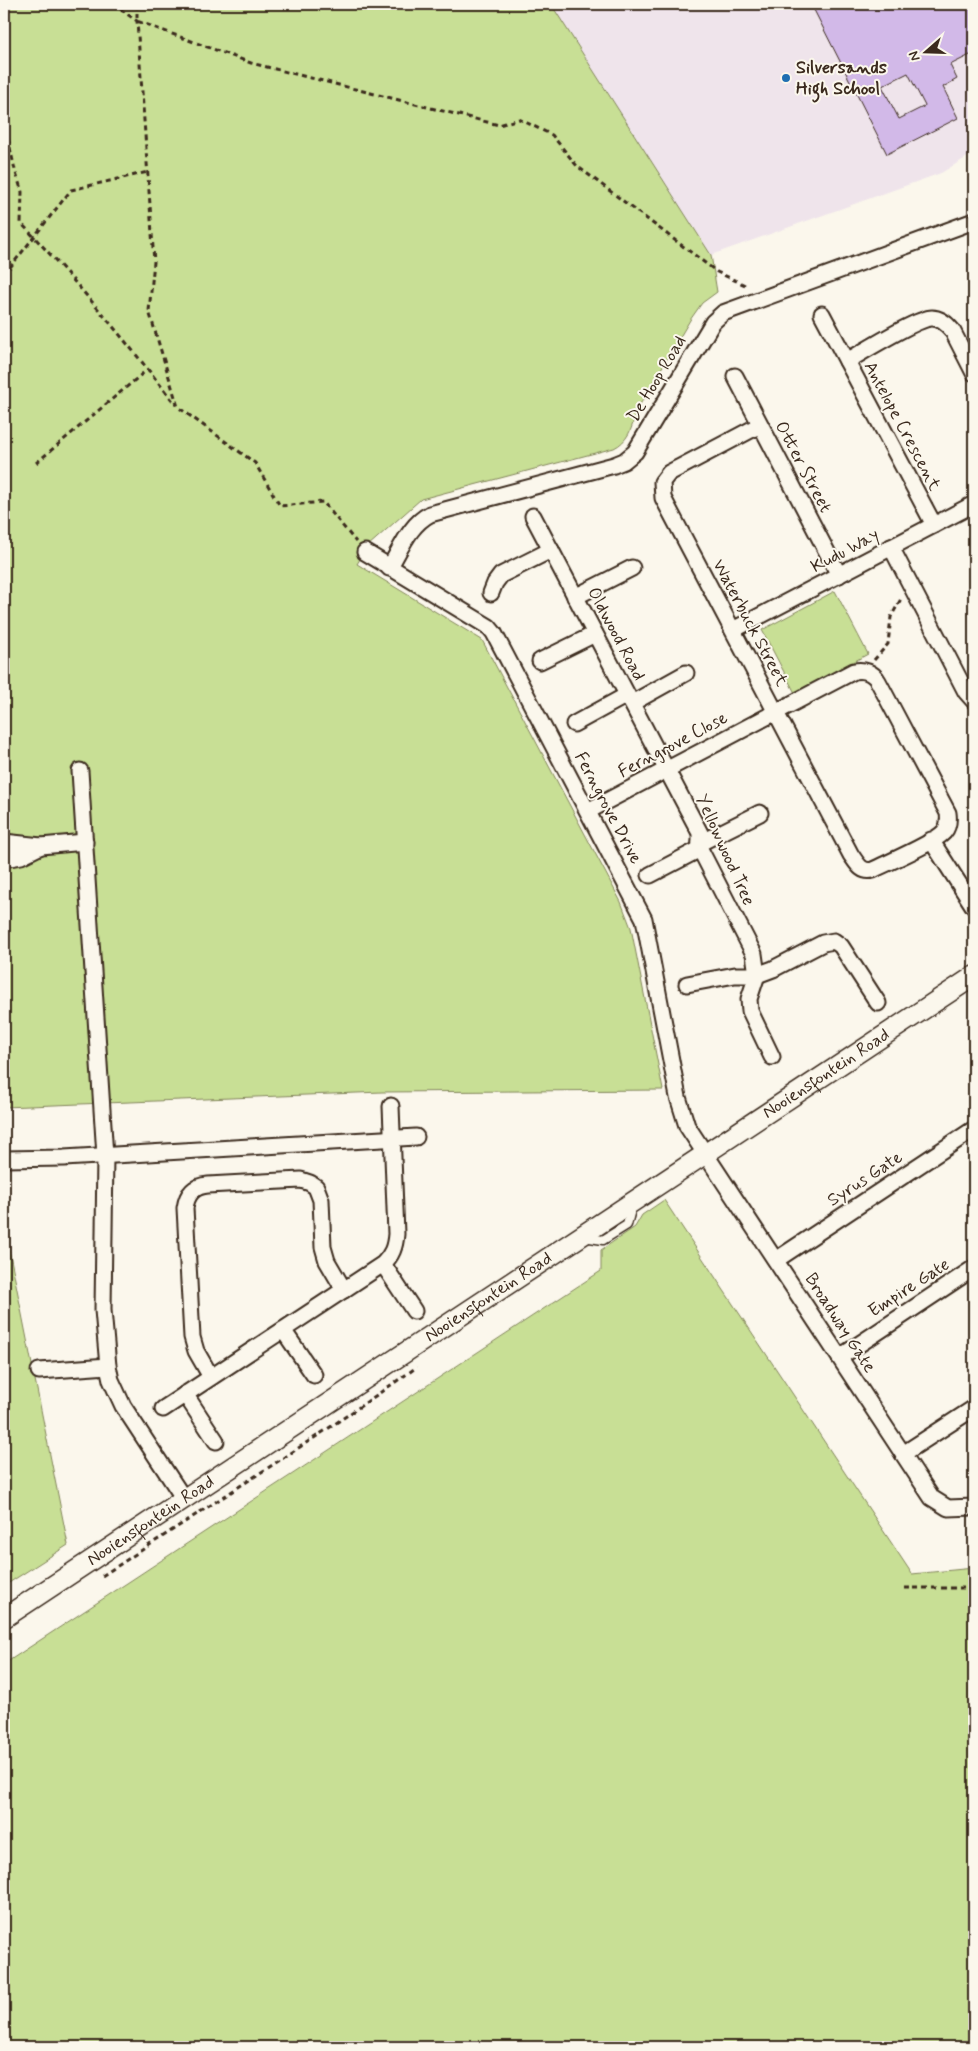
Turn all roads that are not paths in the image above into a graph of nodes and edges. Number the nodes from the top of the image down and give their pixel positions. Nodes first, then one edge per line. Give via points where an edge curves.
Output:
1 (974, 221) edge
2 (822, 314) dead end
3 (847, 361) junction
4 (974, 373) edge
5 (735, 376) dead end
6 (760, 425) junction
7 (974, 504) edge
8 (533, 516) dead end
9 (934, 525) junction
10 (891, 548) junction
11 (550, 550) junction
12 (365, 552) road end
13 (390, 568) junction
14 (632, 568) dead end
15 (839, 575) junction
16 (491, 593) dead end
17 (575, 597) junction
18 (733, 630) junction
19 (595, 634) junction
20 (540, 661) dead end
21 (686, 673) dead end
22 (629, 699) junction
23 (974, 701) edge
24 (776, 712) junction
25 (574, 724) dead end
26 (80, 770) dead end
27 (667, 770) junction
28 (588, 812) junction
29 (760, 813) dead end
30 (931, 840) junction
31 (4, 842) edge
32 (84, 842) junction
33 (41, 846) junction
34 (700, 846) junction
35 (4, 859) edge
36 (650, 876) dead end
37 (974, 907) edge
38 (757, 975) junction
39 (974, 976) edge
40 (687, 984) dead end
41 (878, 1004) dead end
42 (772, 1057) dead end
43 (391, 1106) dead end
44 (974, 1129) edge
45 (416, 1137) dead end
46 (393, 1138) junction
47 (705, 1154) junction
48 (105, 1156) junction
49 (4, 1159) edge
50 (776, 1260) junction
51 (383, 1264) junction
52 (974, 1268) edge
53 (344, 1290) junction
54 (414, 1311) dead end
55 (283, 1330) junction
56 (840, 1356) junction
57 (108, 1366) junction
58 (39, 1372) dead end
59 (314, 1375) dead end
60 (211, 1377) junction
61 (185, 1394) junction
62 (974, 1408) edge
63 (164, 1409) dead end
64 (216, 1441) dead end
65 (903, 1454) junction
66 (184, 1499) junction
67 (974, 1507) edge
68 (4, 1618) edge

1 - 13 street, De Hoop Road via 723,313 713,322 630,457 614,465 430,514 411,530
2 - 3 street
3 - 4 street, Antelope Crescent via 920,320 937,318 952,330
3 - 9 street, Antelope Crescent
5 - 6 street, Otter Street
6 - 15 street, Otter Street
6 - 18 street, Waterbuck Street via 673,470 665,476 661,486 663,498
7 - 9 street, Kudu Way
8 - 11 street, Oldwood Road
9 - 10 street, Kudu Way
10 - 15 street, Kudu Way
10 - 23 street via 966,692
11 - 16 street via 502,575
11 - 17 street, Oldwood Road
12 - 13 street, Ferngrove Drive
13 - 28 street, Ferngrove Drive via 491,630
14 - 17 street
15 - 18 street, Kudu Way
17 - 19 street, Oldwood Road
18 - 24 street, Waterbuck Street
19 - 20 street
19 - 22 street, Oldwood Road
21 - 22 street
22 - 25 street
22 - 27 street, Oldwood Road
24 - 27 street, Ferngrove Close
24 - 30 street, Waterbuck Street via 861,869 873,870
24 - 30 street, Ferngrove Close via 854,671 867,671 876,676 948,813 948,827
26 - 32 street
27 - 28 street, Ferngrove Close
27 - 34 street, Yellowwood Tree via 700,832
28 - 47 street, Ferngrove Drive via 646,924 681,1110
29 - 34 street
30 - 37 street
31 - 33 street
32 - 33 street
32 - 48 street
33 - 35 street via 21,856
34 - 36 street
34 - 38 street, Yellowwood Tree via 754,954
38 - 40 street via 735,975
38 - 41 street via 823,943 834,941 841,946
38 - 42 street, Yellowwood Tree via 749,1000 750,1011
39 - 47 street, Nooiensfontein Road
43 - 46 street
44 - 50 street, Syrus Gate
45 - 46 street
46 - 48 street
46 - 51 street via 396,1243
47 - 50 street, Broadway Gate
47 - 66 street, Nooiensfontein Road
48 - 49 street
48 - 57 street via 103,1310
50 - 56 street, Broadway Gate
51 - 53 street
51 - 54 street
52 - 56 street, Empire Gate
53 - 55 street
53 - 60 street via 327,1261 323,1247 321,1200 316,1187 296,1180 197,1188 188,1196 185,1208 192,1337
55 - 59 street
55 - 60 street
56 - 65 street, Broadway Gate
57 - 58 street
57 - 66 street via 123,1406
60 - 61 street
61 - 63 street
61 - 64 street
62 - 65 street
65 - 67 street, Broadway Gate via 932,1498 948,1508
66 - 68 street, Nooiensfontein Road

